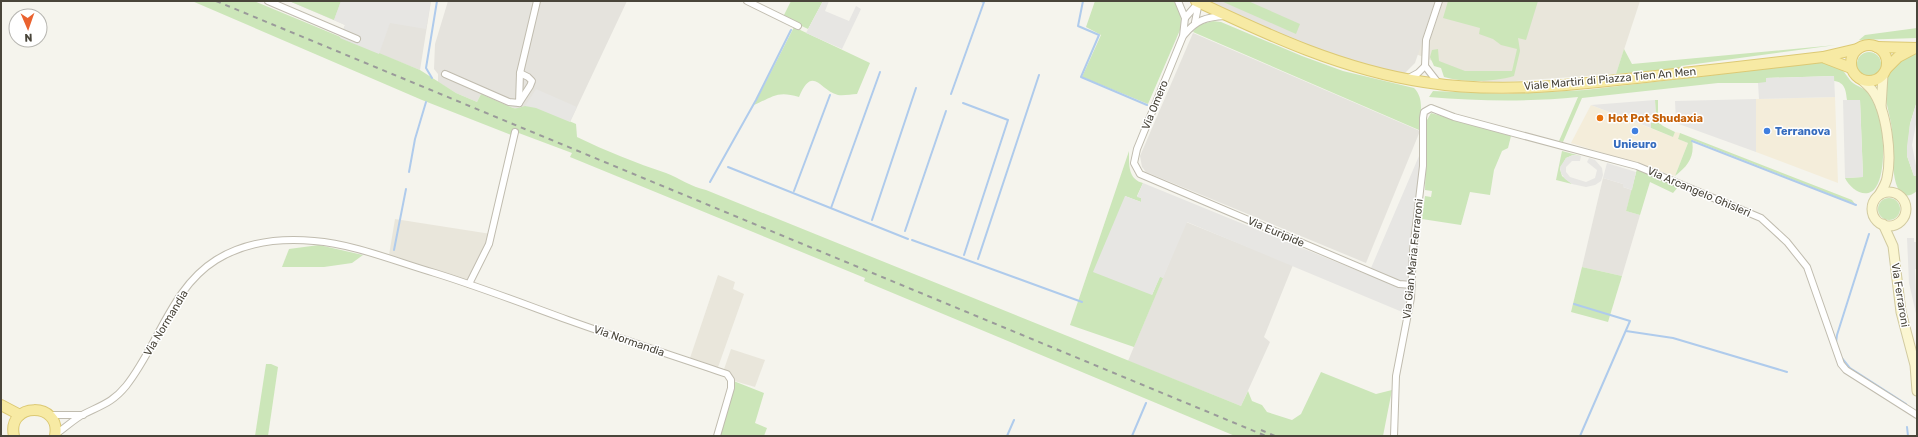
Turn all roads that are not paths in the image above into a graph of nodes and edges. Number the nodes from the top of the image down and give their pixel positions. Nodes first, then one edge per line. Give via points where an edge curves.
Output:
1 (268, 1) edge
2 (537, 1) edge
3 (747, 1) edge
4 (1178, 1) edge
5 (1439, 1) edge
6 (1198, 2) edge
7 (1226, 16) junction
8 (1186, 18) junction
9 (1195, 22) junction
10 (798, 26) dead end
11 (1183, 36) junction
12 (357, 39) dead end
13 (1877, 47) junction
14 (1917, 48) edge
15 (1858, 49) junction
16 (1823, 58) junction
17 (1425, 66) junction
18 (1851, 68) junction
19 (1885, 71) junction
20 (520, 73) junction
21 (445, 74) dead end
22 (1407, 79) junction
23 (1861, 79) junction
24 (1439, 84) junction
25 (519, 102) junction
26 (1881, 106) junction
27 (1431, 108) joint
28 (515, 132) dead end
29 (1140, 174) joint
30 (1887, 179) junction
31 (1897, 194) junction
32 (1880, 195) junction
33 (1898, 223) junction
34 (1883, 224) junction
35 (1893, 246) junction
36 (469, 284) junction
37 (1412, 285) junction
38 (1917, 392) edge
39 (1, 405) edge
40 (20, 415) junction
41 (49, 415) junction
42 (83, 415) junction
43 (1917, 415) edge
44 (55, 435) edge
45 (14, 436) edge
46 (717, 436) edge
47 (1394, 436) edge

1 - 12 street
2 - 20 street
3 - 10 street
4 - 8 street
5 - 17 street via 1426,40
6 - 7 main road, Viale Martiri di Piazza Tien An Men
6 - 8 street, Via Omero
6 - 9 street, Via Omero
7 - 9 street via 1210,16
7 - 22 main road, Viale Martiri di Piazza Tien An Men via 1335,61
8 - 11 street, Via Omero
9 - 11 street, Via Omero
11 - 29 street, Via Omero via 1137,149 1134,163
13 - 14 main road, Viale Martiri di Piazza Tien An Men
13 - 15 main road, Viale Martiri di Piazza Tien An Men via 1866,45
13 - 19 main road via 1885,54
14 - 19 main road, Viale Martiri di Piazza Tien An Men via 1898,57
15 - 16 main road, Viale Martiri di Piazza Tien An Men
15 - 18 main road via 1852,55
16 - 18 main road, Viale Martiri di Piazza Tien An Men
16 - 24 main road, Viale Martiri di Piazza Tien An Men via 1582,84 1505,88
17 - 22 street
17 - 24 street
18 - 23 main road, Viale Martiri di Piazza Tien An Men
19 - 23 main road, Viale Martiri di Piazza Tien An Men via 1875,80
19 - 26 main road
20 - 25 street
20 - 25 street via 532,81
21 - 25 street via 509,102
22 - 24 main road, Viale Martiri di Piazza Tien An Men
23 - 26 main road
26 - 30 main road via 1888,145
27 - 37 street, Via Gian Maria Ferraroni via 1424,112 1423,166 1413,250
27 - 43 street, Via Arcangelo Ghisleri via 1454,117 1637,166 1761,218 1787,242 1807,267 1841,364 1846,370
28 - 36 street via 488,244
29 - 37 street, Via Euripide via 1399,284
30 - 31 main road
30 - 32 main road
31 - 32 main road via 1888,192
31 - 33 main road via 1903,200 1906,210
32 - 34 main road via 1872,209 1876,218
33 - 34 main road
33 - 35 main road
34 - 35 main road
35 - 38 main road, Via Ferraroni via 1901,312 1915,365
36 - 42 street, Via Normandia via 372,254 317,241 266,242 246,247 200,271 175,304 149,352 125,388 106,404
36 - 46 street, Via Normandia via 727,374 731,380 731,388
37 - 47 street, Via Gian Maria Ferraroni via 1410,311 1396,376
39 - 40 main road
40 - 41 main road via 38,410
40 - 45 main road via 14,426
41 - 42 street
41 - 44 main road via 56,427
42 - 44 street, Via Normandia

